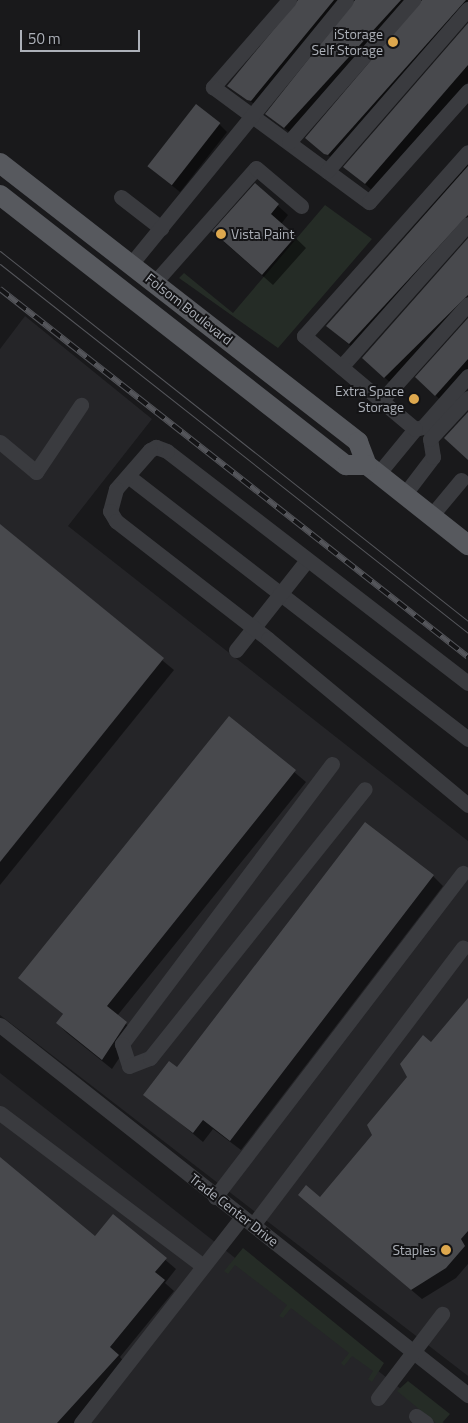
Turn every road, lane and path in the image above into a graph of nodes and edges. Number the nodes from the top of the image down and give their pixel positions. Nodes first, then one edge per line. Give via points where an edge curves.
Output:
1 (289, 0) edge
2 (346, 0) edge
3 (413, 0) edge
4 (468, 9) edge
5 (468, 91) edge
6 (250, 113) junction
7 (288, 142) junction
8 (468, 152) edge
9 (0, 163) edge
10 (327, 171) junction
11 (0, 195) edge
12 (121, 197) dead end
13 (301, 206) dead end
14 (468, 224) edge
15 (162, 228) junction
16 (61, 242) junction
17 (122, 266) junction
18 (155, 282) junction
19 (468, 304) edge
20 (341, 367) junction
21 (468, 376) edge
22 (468, 398) edge
23 (381, 401) junction
24 (81, 405) dead end
25 (415, 429) junction
26 (0, 442) edge
27 (372, 469) junction
28 (128, 476) junction
29 (461, 480) dead end
30 (404, 495) junction
31 (431, 516) junction
32 (468, 545) edge
33 (307, 560) junction
34 (279, 596) junction
35 (254, 628) junction
36 (236, 650) dead end
37 (468, 683) edge
38 (468, 740) edge
39 (332, 764) dead end
40 (365, 789) dead end
41 (465, 796) edge
42 (463, 873) dead end
43 (463, 947) dead end
44 (0, 1025) edge
45 (0, 1113) edge
46 (215, 1196) junction
47 (247, 1221) junction
48 (203, 1266) junction
49 (442, 1314) dead end
50 (413, 1352) junction
51 (468, 1396) edge
52 (378, 1398) dead end
53 (80, 1423) edge

1 - 6 street via 212,87
2 - 6 street
3 - 7 street
4 - 10 street
5 - 10 street via 369,202
6 - 7 street
6 - 15 street
7 - 10 street
8 - 20 street via 304,336
9 - 17 main road, Folsom Boulevard
11 - 16 main road, Folsom Boulevard
12 - 15 street
13 - 18 street via 256,168
14 - 20 street
15 - 17 street
16 - 17 main road via 86,246
16 - 27 main road, Folsom Boulevard via 346,465
17 - 18 main road via 139,285
18 - 27 main road, Folsom Boulevard via 358,442
19 - 23 street
20 - 23 street
21 - 25 street via 423,427
22 - 30 street via 430,439 432,457
23 - 25 street
24 - 26 street via 36,472
25 - 27 street
27 - 30 main road, Folsom Boulevard
28 - 33 street via 150,450 156,447 167,451
28 - 34 street
28 - 35 street via 110,501 116,522
29 - 31 street
30 - 31 main road, Folsom Boulevard
31 - 32 main road, Folsom Boulevard
33 - 34 street
33 - 37 street
34 - 35 street
34 - 38 street
35 - 36 street
35 - 41 street
39 - 40 street via 122,1044 129,1066 150,1058
42 - 46 street
43 - 47 street
44 - 46 street, Trade Center Drive
45 - 48 street
46 - 47 street, Trade Center Drive
47 - 48 street
47 - 50 street, Trade Center Drive
48 - 53 street
49 - 50 street
50 - 51 street, Trade Center Drive
50 - 52 street

